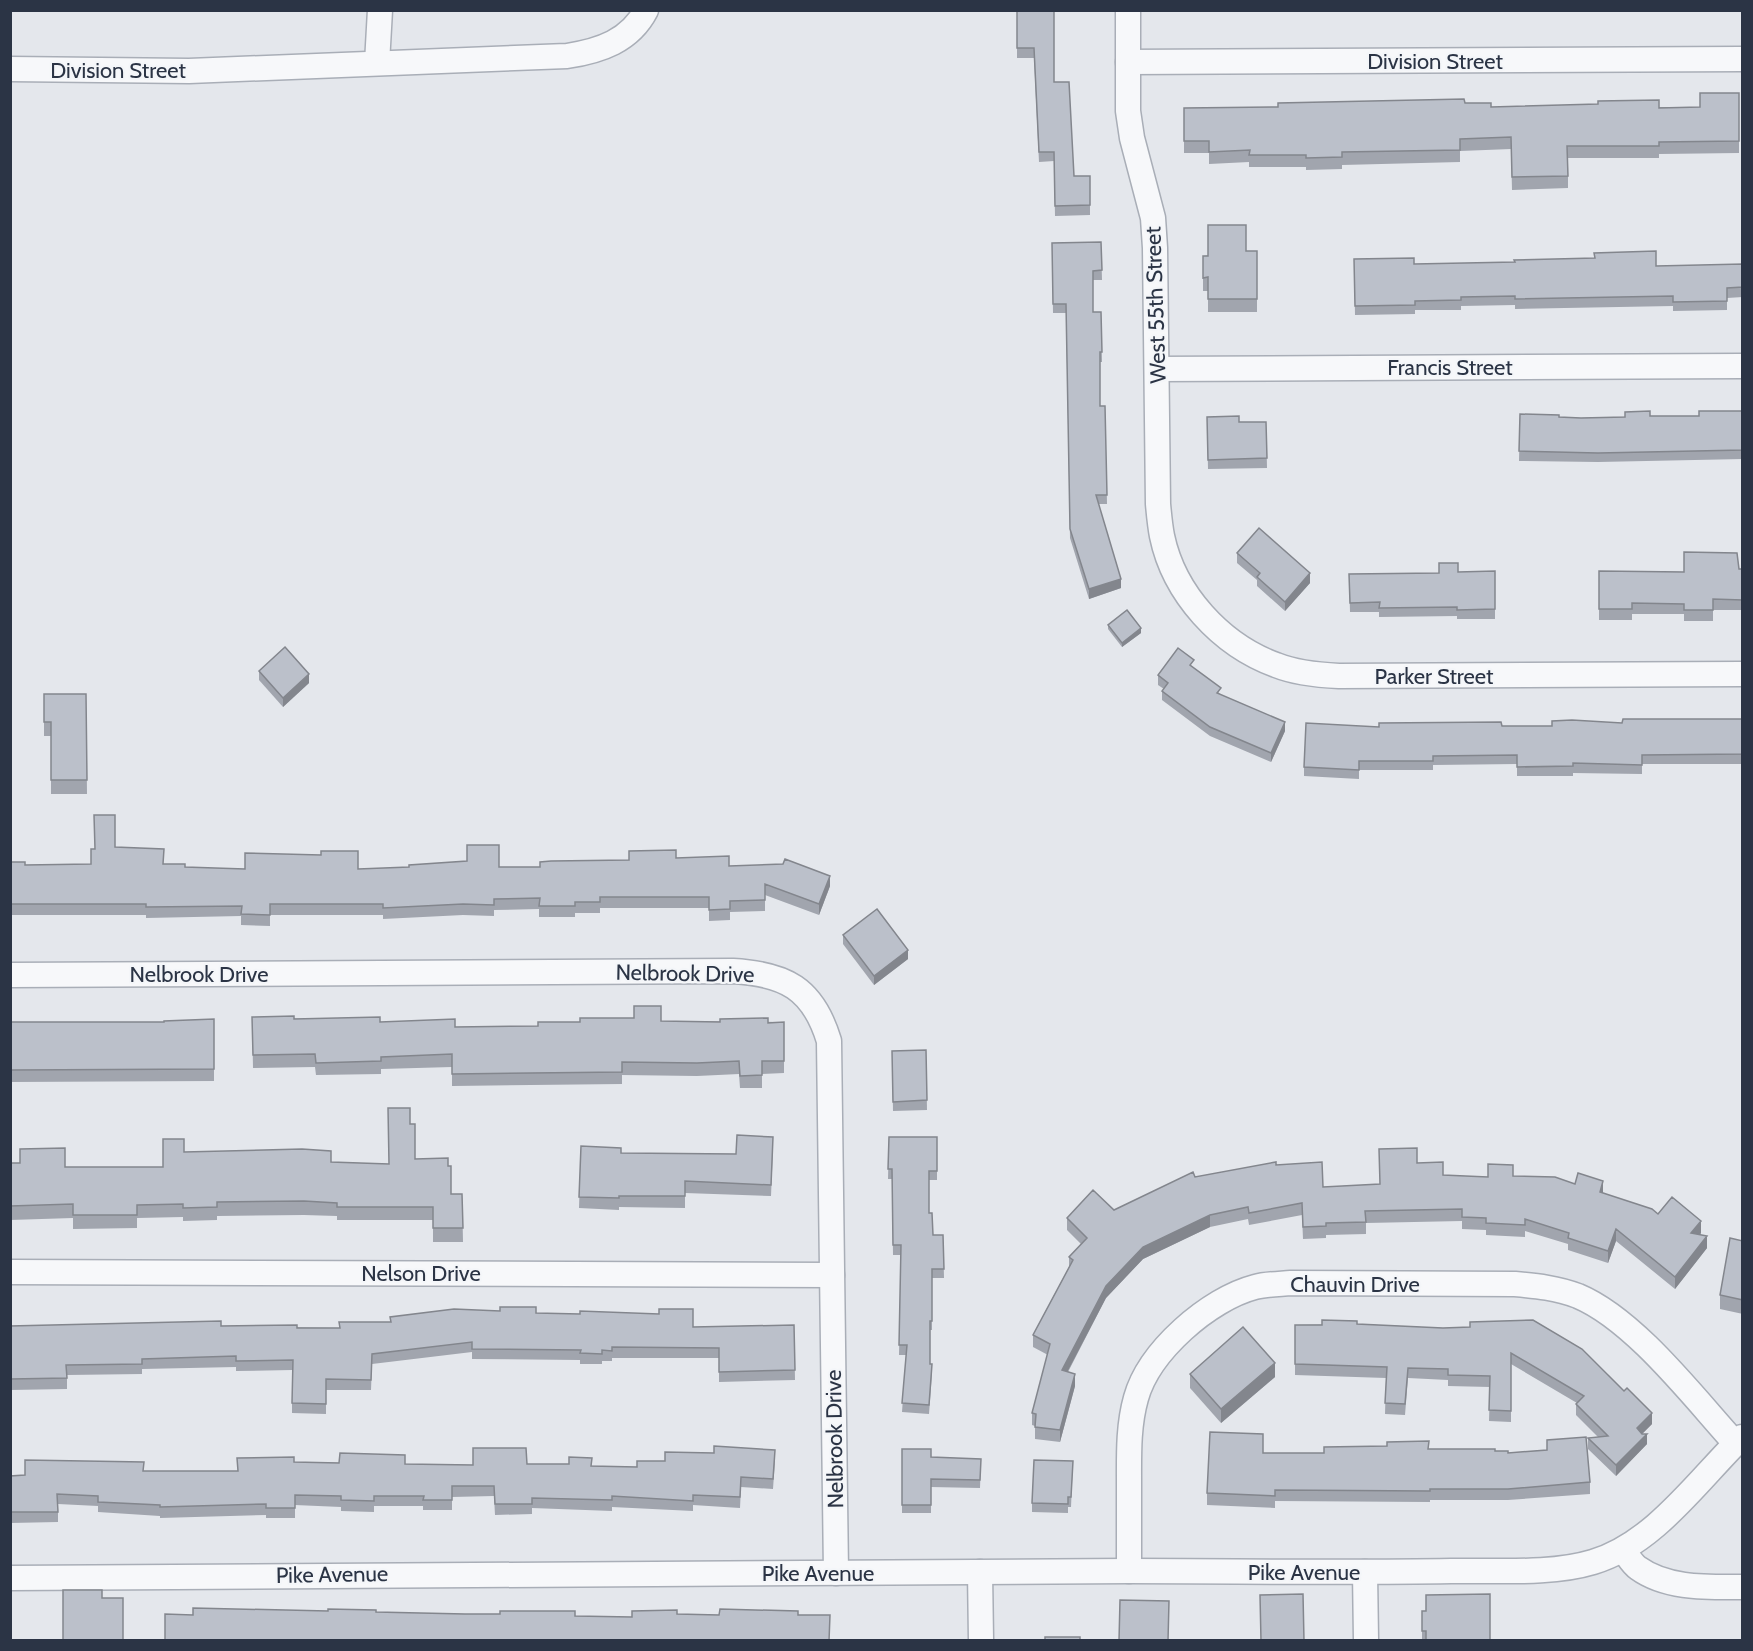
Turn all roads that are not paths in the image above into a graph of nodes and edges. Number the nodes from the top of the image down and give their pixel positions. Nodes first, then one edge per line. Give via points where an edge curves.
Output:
1 (380, 10) edge
2 (646, 10) edge
3 (1128, 10) edge
4 (1743, 59) edge
5 (1128, 62) junction
6 (378, 63) junction
7 (10, 69) edge
8 (1743, 366) edge
9 (1157, 369) junction
10 (1172, 565) joint
11 (1743, 675) edge
12 (10, 975) edge
13 (10, 1272) edge
14 (832, 1275) junction
15 (1739, 1441) edge
16 (1623, 1550) junction
17 (1129, 1571) junction
18 (980, 1572) junction
19 (1365, 1572) junction
20 (836, 1573) junction
21 (10, 1578) edge
22 (1743, 1587) edge
23 (981, 1641) edge
24 (1366, 1641) edge

1 - 6 street
2 - 6 street, Division Street via 635,27 610,46 593,52
3 - 5 street, West 55th Street
4 - 5 street, Division Street
5 - 9 street, West 55th Street via 1132,138 1153,218
6 - 7 street, Division Street via 189,71
8 - 9 street, Francis Street
9 - 10 street, West 55th Street via 1158,504 1162,537
10 - 11 street, Parker Street via 1207,620 1232,641 1270,663 1312,675
12 - 14 street, Nelbrook Drive via 733,971 777,977 807,998 822,1020 829,1041
13 - 14 street, Nelson Drive
14 - 20 street, Nelbrook Drive
15 - 16 street, Pike Avenue via 1652,1530
15 - 17 street, Chauvin Drive via 1641,1340 1579,1297 1545,1286 1291,1283 1255,1287 1201,1313 1147,1374 1137,1396 1129,1445
16 - 19 street, Pike Avenue via 1591,1563 1534,1570
16 - 22 street via 1636,1567 1652,1577 1701,1586
17 - 18 street, Pike Avenue
17 - 19 street, Pike Avenue
18 - 20 street, Pike Avenue
18 - 23 street
19 - 24 street
20 - 21 street, Pike Avenue

